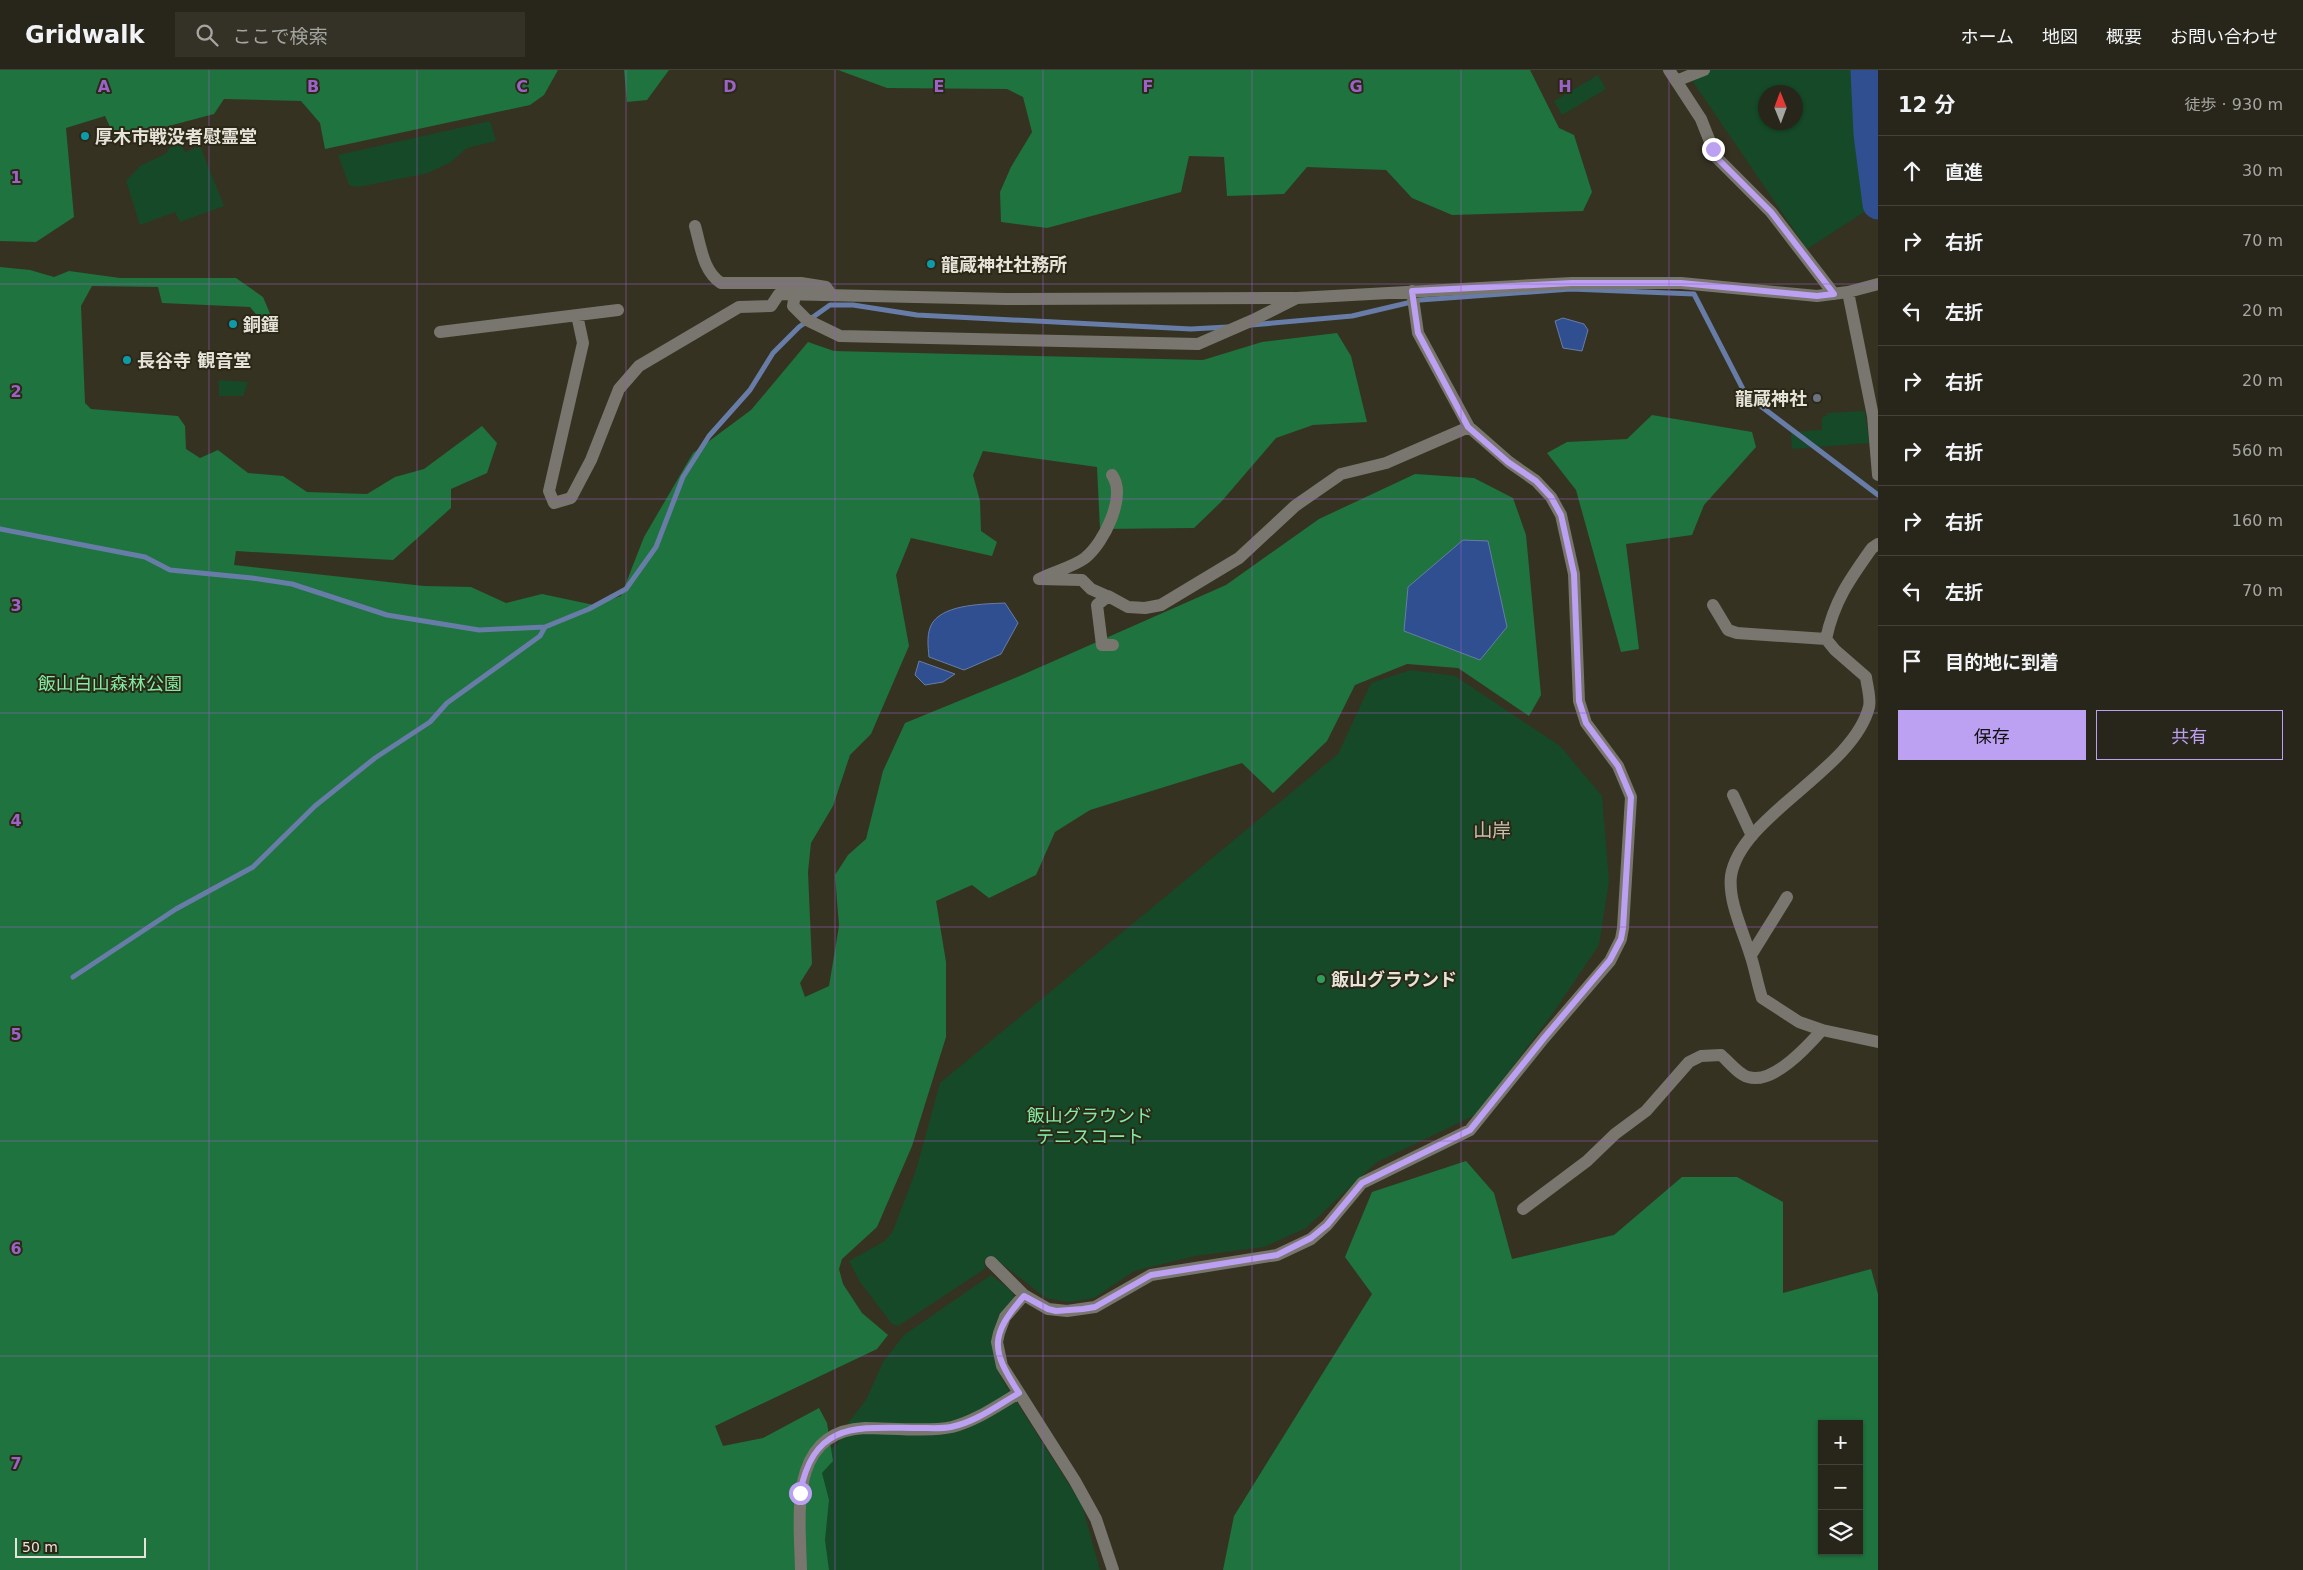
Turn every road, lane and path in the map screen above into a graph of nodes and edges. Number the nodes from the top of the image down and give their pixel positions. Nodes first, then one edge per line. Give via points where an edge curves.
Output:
1 (1669, 70) edge
2 (1704, 70) edge
3 (1676, 82) junction
4 (695, 226) dead end
5 (1878, 284) edge
6 (1853, 290) junction
7 (1412, 291) junction
8 (795, 294) junction
9 (1834, 294) junction
10 (832, 295) junction
11 (1297, 298) junction
12 (618, 310) dead end
13 (577, 315) junction
14 (440, 332) dead end
15 (1468, 427) junction
16 (1112, 475) dead end
17 (1878, 475) edge
18 (1878, 544) edge
19 (1109, 597) junction
20 (1713, 604) dead end
21 (1826, 639) junction
22 (1113, 645) dead end
23 (1734, 795) dead end
24 (1752, 836) junction
25 (1786, 897) dead end
26 (1751, 955) junction
27 (1822, 1030) junction
28 (1878, 1042) edge
29 (1522, 1208) dead end
30 (991, 1262) dead end
31 (1024, 1296) junction
32 (1019, 1393) junction
33 (801, 1570) edge
34 (1113, 1570) edge

1 - 3 street
2 - 3 street
3 - 9 street via 1701,119 1716,157 1771,212
4 - 10 street via 708,270 721,283 801,283 826,287
5 - 6 street
6 - 9 street
6 - 17 street via 1873,416
7 - 9 street via 1572,283 1681,283 1817,296
7 - 11 street
7 - 15 street via 1418,333
8 - 10 street
8 - 11 street via 793,306 808,320 840,336 1198,344
8 - 13 street via 779,294 771,306 739,307 639,366 619,389 591,460 571,498 554,503 549,491 583,343
10 - 11 street via 1006,299
12 - 13 street
13 - 14 street
15 - 19 street via 1386,463 1341,474 1295,506 1239,558 1161,605 1128,607
15 - 31 street via 1508,462 1536,481 1551,497 1561,515 1574,574 1579,701 1586,723 1618,766 1631,797 1623,928 1619,943 1610,960 1470,1130 1362,1183 1327,1225 1311,1238 1277,1255 1151,1275 1095,1307 1056,1311
16 - 19 street via 1117,482 1118,501 1098,545 1084,559 1039,579 1082,580
18 - 21 street via 1839,595
19 - 22 street via 1097,605 1102,645
20 - 21 street via 1728,630 1737,633
21 - 24 street via 1866,676 1868,708 1844,748
23 - 24 street
24 - 26 street via 1734,866 1731,878 1733,898
25 - 26 street
26 - 27 street via 1762,998 1798,1022
27 - 28 street
27 - 29 street via 1802,1054 1763,1078 1747,1077 1720,1055 1701,1056 1689,1062 1646,1111 1587,1161
30 - 31 street
31 - 32 street via 1005,1317 997,1342 1002,1366
32 - 33 street via 972,1420 950,1427 862,1428 834,1436 820,1446 810,1458 800,1493
32 - 34 street via 1096,1519

